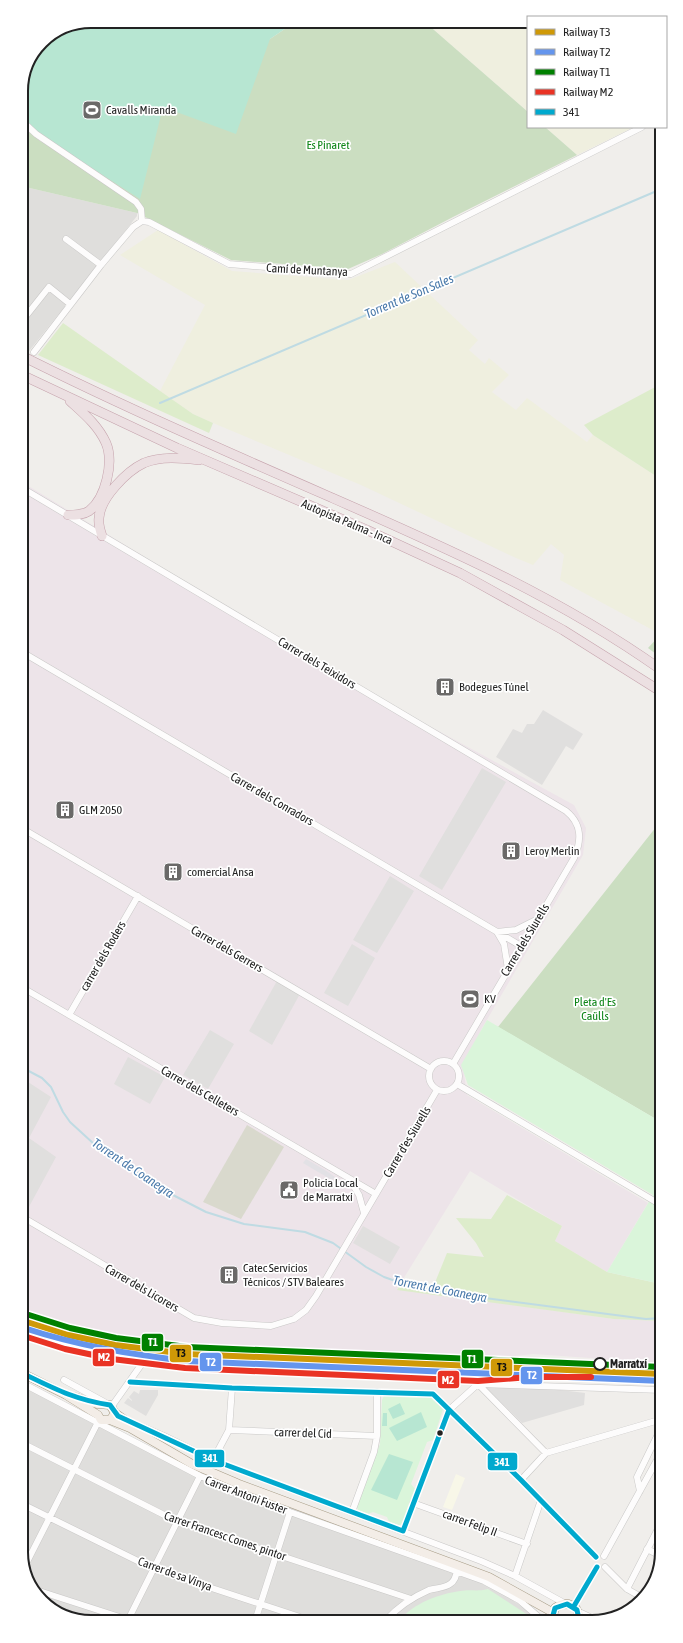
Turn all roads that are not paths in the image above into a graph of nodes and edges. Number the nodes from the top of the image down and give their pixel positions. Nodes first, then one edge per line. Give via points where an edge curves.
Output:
1 (28, 127) edge
2 (640, 128) edge
3 (142, 221) junction
4 (66, 239) dead end
5 (101, 265) junction
6 (70, 304) junction
7 (28, 314) edge
8 (34, 352) tunnel mouth
9 (28, 359) edge
10 (28, 378) edge
11 (63, 394) junction
12 (208, 462) junction
13 (28, 492) edge
14 (68, 515) junction
15 (102, 536) junction
16 (28, 656) edge
17 (655, 666) edge
18 (655, 688) edge
19 (28, 832) edge
20 (574, 858) joint
21 (138, 896) junction
22 (538, 919) junction
23 (497, 932) junction
24 (521, 946) junction
25 (508, 970) junction
26 (28, 991) edge
27 (69, 1015) junction
28 (453, 1064) junction
29 (431, 1069) junction
30 (457, 1084) junction
31 (438, 1090) junction
32 (349, 1178) junction
33 (376, 1194) junction
34 (655, 1201) edge
35 (364, 1213) junction
36 (28, 1220) edge
37 (146, 1358) dead end
38 (28, 1376) edge
39 (64, 1380) dead end
40 (130, 1382) junction
41 (478, 1384) junction
42 (28, 1386) edge
43 (232, 1388) junction
44 (655, 1390) edge
45 (377, 1392) junction
46 (66, 1395) junction
47 (111, 1410) junction
48 (449, 1410) junction
49 (98, 1415) junction
50 (655, 1421) edge
51 (97, 1424) junction
52 (229, 1430) junction
53 (377, 1436) junction
54 (655, 1440) edge
55 (28, 1446) edge
56 (546, 1453) junction
57 (213, 1460) junction
58 (655, 1464) edge
59 (73, 1469) junction
60 (200, 1476) junction
61 (521, 1480) junction
62 (640, 1491) junction
63 (541, 1500) junction
64 (413, 1503) junction
65 (28, 1506) edge
66 (290, 1512) junction
67 (352, 1512) junction
68 (49, 1517) junction
69 (176, 1521) junction
70 (403, 1531) junction
71 (655, 1534) edge
72 (527, 1544) junction
73 (647, 1549) junction
74 (655, 1553) edge
75 (276, 1554) junction
76 (604, 1556) junction
77 (596, 1557) junction
78 (29, 1559) edge
79 (596, 1567) junction
80 (605, 1568) junction
81 (154, 1569) junction
82 (457, 1571) junction
83 (515, 1576) junction
84 (627, 1589) junction
85 (43, 1592) edge
86 (638, 1595) edge
87 (411, 1599) junction
88 (564, 1603) junction
89 (260, 1604) junction
90 (577, 1612) edge
91 (112, 1615) edge
92 (130, 1615) edge
93 (257, 1615) edge
94 (294, 1615) edge
95 (390, 1615) edge
96 (536, 1615) edge
97 (550, 1615) edge
98 (553, 1615) edge

1 - 3 street via 136,202 141,209
2 - 3 street, Camí de Muntanya via 351,274 229,264 149,222
3 - 5 street via 133,227
4 - 5 street
5 - 6 street
6 - 7 street via 49,287
6 - 8 street
9 - 17 highway, Autopista Palma - Inca via 197,439 463,556 566,610
10 - 11 highway, Autopista Palma - Inca
11 - 12 highway, Autopista Palma - Inca
11 - 14 highway via 100,432 109,458 109,472 105,485 93,507 82,514
12 - 15 highway via 161,459 145,463 131,471 120,480 101,508 99,517
12 - 18 highway, Autopista Palma - Inca via 460,573 564,630
13 - 14 street, Carrer dels Teixidors
14 - 15 street, Carrer dels Teixidors
15 - 20 street, Carrer dels Teixidors via 566,811 579,826 579,846
16 - 23 street, Carrer dels Conradors
19 - 21 street, Carrer dels Gerrers
20 - 22 street, Carrer dels Siurells
21 - 27 street, carrer dels Roders
21 - 29 street, Carrer dels Gerrers
22 - 23 street via 516,930
22 - 24 street, Carrer dels Siurells
23 - 24 street, Carrer dels Conradors
23 - 25 street via 504,944
24 - 25 street, Carrer dels Siurells
25 - 28 street, Carrer dels Siurells
26 - 27 street, Carrer dels Celleters
27 - 32 street, Carrer dels Celleters
28 - 29 street via 443,1061
28 - 30 street via 459,1076
29 - 31 street via 430,1083
30 - 31 street via 446,1092
30 - 34 street
31 - 33 street, Carrer d'es Siurells
32 - 33 street, Carrer dels Celleters
32 - 35 street via 359,1195
33 - 35 street
35 - 36 street, Carrer dels Licorers via 306,1310 294,1319 271,1326 222,1323 194,1318
37 - 40 street
38 - 46 main road
39 - 47 street
40 - 43 street
40 - 47 street
41 - 44 street
41 - 48 street
41 - 56 street
42 - 51 street, Carrer Antoni Fuster
43 - 45 street
43 - 52 street
45 - 48 street via 434,1394
45 - 53 street
46 - 47 main road
46 - 49 main road
47 - 49 main road via 101,1420
47 - 49 main road via 98,1408
47 - 57 street
47 - 97 main road via 151,1442 192,1464 489,1577
48 - 61 street
48 - 64 street
50 - 56 street
51 - 59 street
51 - 60 street, Carrer Antoni Fuster via 116,1431
52 - 53 street, carrer del Cid
52 - 57 street
53 - 67 street via 374,1452
54 - 62 street via 637,1477
55 - 59 street, Carrer Francesc Comes, pintor
56 - 61 street
57 - 67 street
58 - 62 street
59 - 68 street
59 - 69 street, Carrer Francesc Comes, pintor
60 - 66 street, Carrer Antoni Fuster
60 - 69 street
61 - 63 street
62 - 76 street
63 - 72 street
63 - 77 street
64 - 70 street
64 - 72 street, carrer Felip II
65 - 68 street, Carrer de sa Vinya
66 - 75 street
66 - 82 street, Carrer Antoni Fuster
67 - 70 street
68 - 78 street
68 - 81 street, Carrer de sa Vinya
69 - 75 street, Carrer Francesc Comes, pintor
69 - 81 street
70 - 83 street
71 - 73 street
72 - 83 street
73 - 74 street
73 - 84 street
75 - 87 street, Carrer Francesc Comes, pintor
75 - 89 street
76 - 77 street
76 - 80 street via 608,1562
77 - 79 street
79 - 80 street
79 - 90 street
80 - 84 street
81 - 89 street, Carrer de sa Vinya
81 - 92 street
82 - 87 street via 455,1579 449,1585
82 - 96 street, Carrer Antoni Fuster via 484,1581 519,1600
83 - 88 street
84 - 86 street
85 - 91 street
87 - 95 street
88 - 90 main road
88 - 98 main road via 559,1605
89 - 93 street
89 - 94 street, Carrer de sa Vinya

